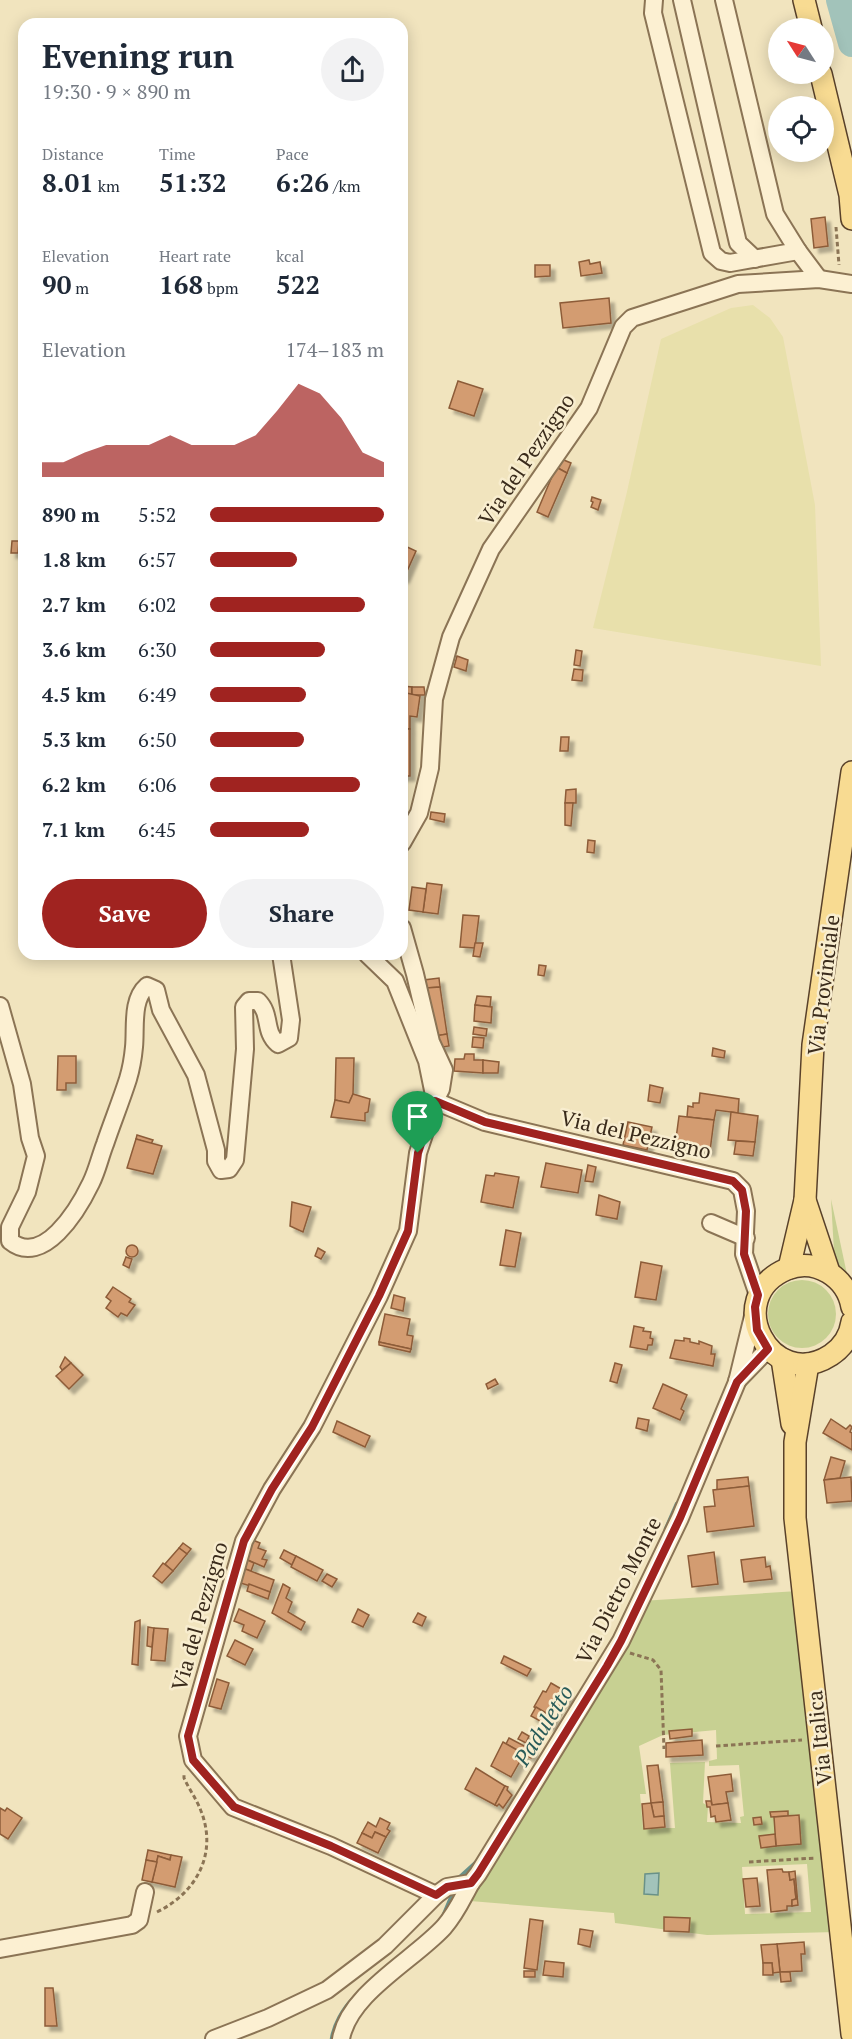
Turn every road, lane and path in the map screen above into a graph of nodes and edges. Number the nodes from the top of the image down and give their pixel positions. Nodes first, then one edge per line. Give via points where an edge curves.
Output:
1 (654, 0) edge
2 (682, 0) edge
3 (724, 0) edge
4 (804, 0) edge
5 (808, 18) edge
6 (823, 84) edge
7 (852, 219) edge
8 (798, 251) junction
9 (754, 259) junction
10 (819, 279) junction
11 (852, 284) edge
12 (852, 772) edge
13 (848, 825) edge
14 (408, 832) edge
15 (408, 949) edge
16 (282, 960) edge
17 (373, 960) edge
18 (0, 1006) edge
19 (435, 1101) junction
20 (805, 1200) junction
21 (711, 1223) dead end
22 (746, 1238) junction
23 (789, 1268) junction
24 (829, 1272) junction
25 (758, 1290) junction
26 (852, 1307) edge
27 (851, 1329) edge
28 (775, 1354) junction
29 (844, 1356) edge
30 (808, 1364) junction
31 (737, 1382) junction
32 (795, 1442) junction
33 (617, 1648) junction
34 (819, 1738) junction
35 (716, 1746) dead end
36 (664, 1749) dead end
37 (184, 1767) dead end
38 (832, 1857) junction
39 (749, 1862) dead end
40 (454, 1887) junction
41 (145, 1892) dead end
42 (139, 1920) junction
43 (0, 1949) edge
44 (852, 2034) edge
45 (214, 2039) edge
46 (341, 2039) edge

1 - 9 street via 653,13 712,253 730,263
2 - 9 street via 738,243
3 - 8 street via 775,214
4 - 5 main road
6 - 7 main road via 850,195
8 - 9 street
8 - 10 street
10 - 11 street, Via del Pezzigno
10 - 14 street, Via del Pezzigno via 738,284 632,318 623,327 589,408 491,549 451,637 434,699 430,768 418,813
12 - 13 main road, Via Provinciale
13 - 20 main road, Via Provinciale via 813,1045
15 - 19 street, Via del Pezzigno via 430,1042 444,1070
16 - 18 street via 291,1020 289,1038 278,1044 271,1038 265,1007 258,1001 249,1001 244,1007 245,1049 235,1160 229,1169 221,1170 216,1161 196,1075 161,1010 156,990 147,986 137,1006 128,1078 91,1183 64,1226 45,1244 29,1249 10,1240 10,1227 27,1192 36,1156 22,1084
17 - 19 street via 395,981 427,1061
19 - 22 street, Via del Pezzigno via 485,1122 733,1181 742,1190
19 - 40 street, Via del Pezzigno via 418,1153 408,1231 312,1427 244,1541 188,1736 193,1760 234,1807 331,1846
20 - 23 main road, Via Provinciale
20 - 24 main road, Via Provinciale
21 - 22 street
22 - 25 street, Via del Pezzigno via 744,1254
23 - 24 main road via 803,1265
23 - 25 main road
24 - 26 main road, Via Provinciale via 842,1283
25 - 28 main road via 757,1330
25 - 31 street, Via Dietro Monte
27 - 29 main road
28 - 30 main road via 795,1364
28 - 31 street, Via Dietro Monte
28 - 32 main road, Via Italica
29 - 30 main road
30 - 32 main road, Via Italica
31 - 33 street, Via Dietro Monte via 680,1518
32 - 34 main road, Via Italica via 795,1518
33 - 36 path via 653,1660 661,1670
33 - 40 street, Via Dietro Monte via 488,1859
34 - 35 path
34 - 38 main road, Via Italica
37 - 42 path via 184,1778 206,1829 204,1863 193,1884 175,1903
38 - 39 path
38 - 44 main road, Via Italica
40 - 45 street, Via Dietro Monte via 327,1990 268,2019
40 - 46 street via 461,1904 445,1926 369,1992 351,2015
41 - 42 street
42 - 43 street via 132,1925

